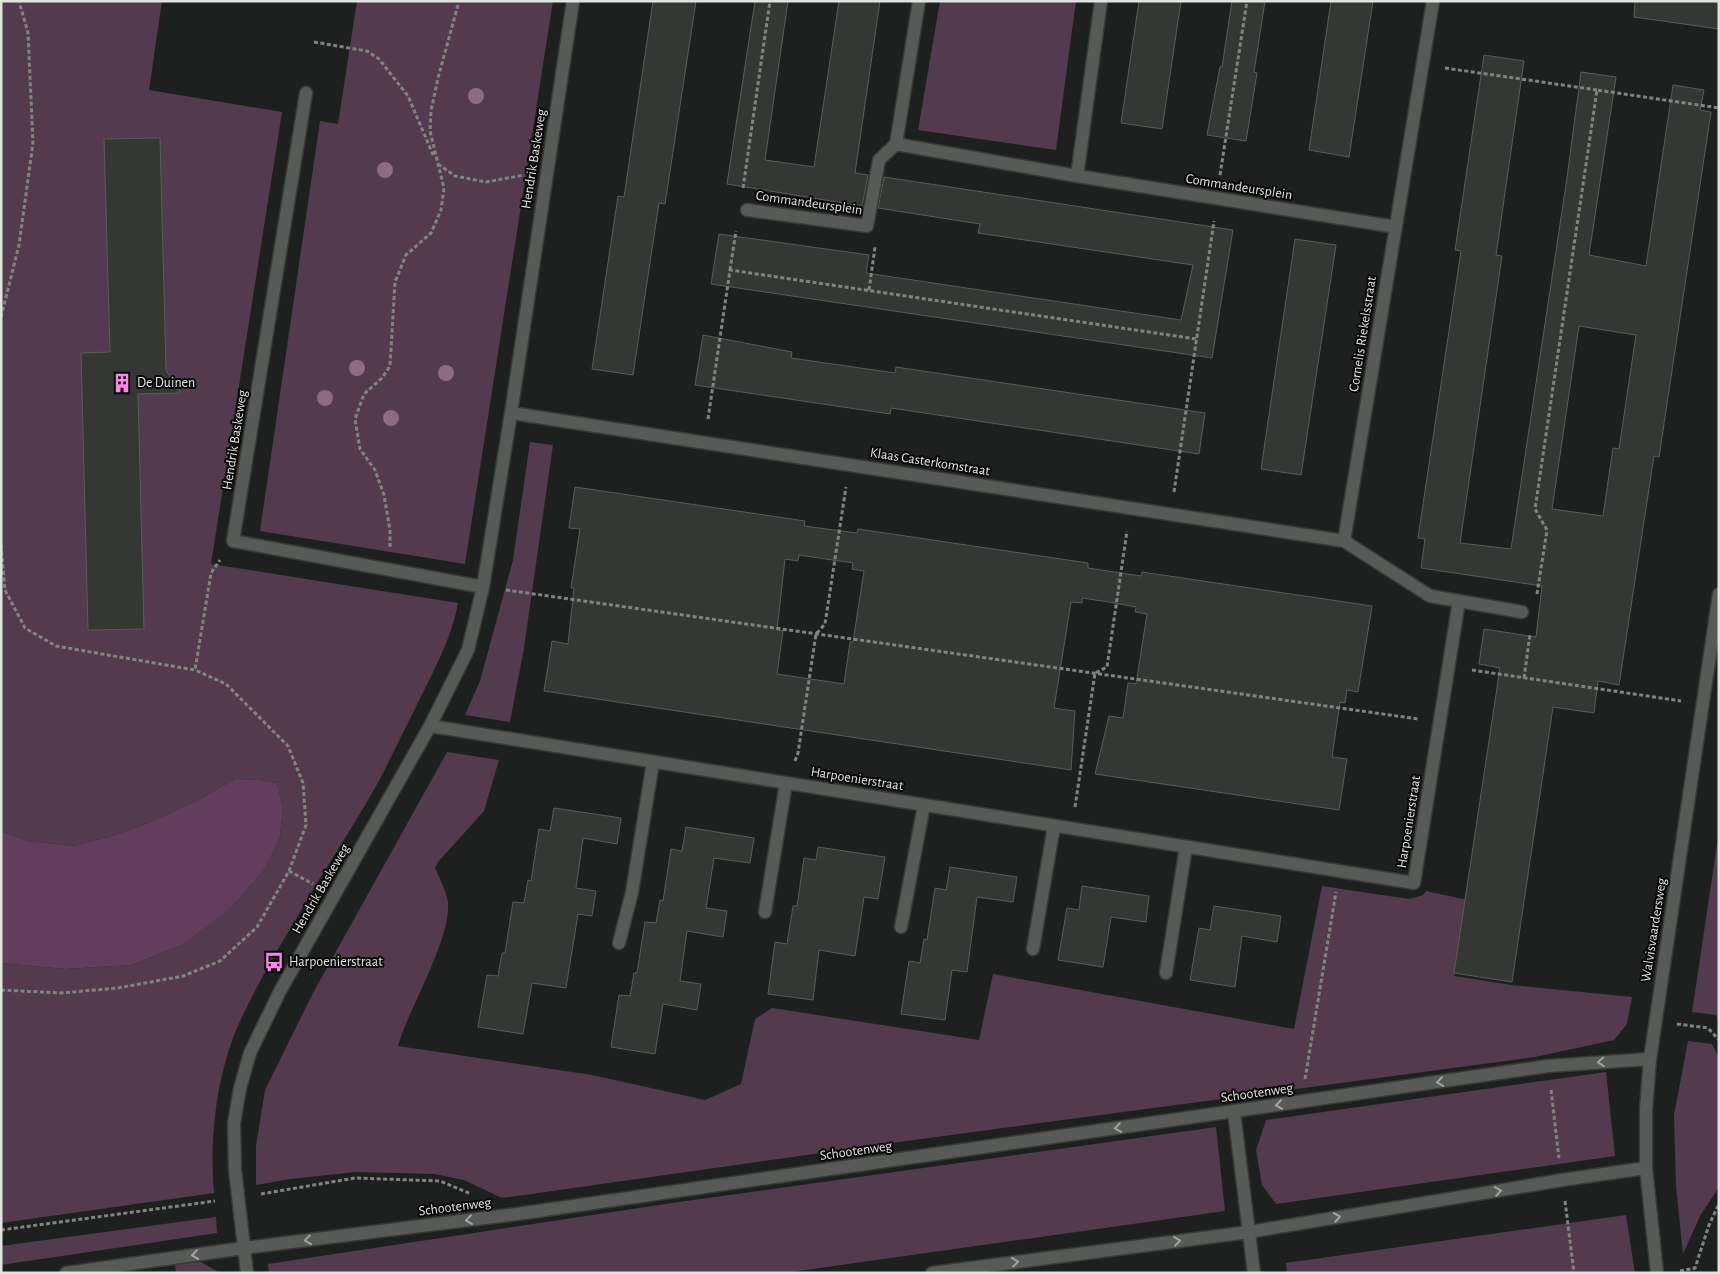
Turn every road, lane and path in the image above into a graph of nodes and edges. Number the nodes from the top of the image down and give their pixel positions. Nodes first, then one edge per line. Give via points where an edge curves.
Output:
1 (19, 1) edge
2 (459, 1) edge
3 (573, 1) edge
4 (770, 1) edge
5 (919, 1) edge
6 (1101, 1) edge
7 (1247, 1) edge
8 (1433, 1) edge
9 (314, 42) dead end
10 (1422, 65) junction
11 (1597, 90) junction
12 (306, 93) dead end
13 (1719, 108) edge
14 (896, 144) junction
15 (437, 164) junction
16 (547, 172) junction
17 (1077, 176) junction
18 (1217, 198) junction
19 (747, 210) junction
20 (867, 226) junction
21 (1396, 228) junction
22 (730, 270) junction
23 (869, 290) junction
24 (1, 317) edge
25 (1196, 339) junction
26 (511, 413) junction
27 (705, 443) junction
28 (849, 465) junction
29 (1130, 508) junction
30 (1171, 515) junction
31 (1344, 541) junction
32 (234, 542) junction
33 (1, 545) edge
34 (389, 570) junction
35 (483, 587) junction
36 (1719, 594) edge
37 (1459, 601) junction
38 (1522, 612) junction
39 (816, 634) junction
40 (1449, 667) junction
41 (195, 670) junction
42 (1095, 673) junction
43 (1524, 678) junction
44 (1703, 705) junction
45 (1440, 722) junction
46 (430, 726) junction
47 (652, 762) junction
48 (786, 783) junction
49 (924, 805) junction
50 (1054, 826) junction
51 (1186, 847) junction
52 (1339, 871) junction
53 (765, 912) dead end
54 (901, 928) dead end
55 (619, 943) dead end
56 (1033, 950) dead end
57 (1166, 973) dead end
58 (1, 990) edge
59 (1655, 1021) junction
60 (1719, 1040) edge
61 (1650, 1058) junction
62 (1304, 1102) junction
63 (1234, 1112) junction
64 (1646, 1168) junction
65 (1719, 1204) edge
66 (1249, 1232) junction
67 (244, 1248) junction
68 (1696, 1270) edge
69 (66, 1273) edge
70 (247, 1273) edge
71 (932, 1273) edge
72 (1254, 1273) edge
73 (1657, 1273) edge
74 (1672, 1273) edge

1 - 24 path via 28,33 32,143 19,245
2 - 15 path via 431,111 430,131
3 - 16 street, Hendrik Baskeweg
4 - 19 path via 740,204
5 - 14 street
6 - 17 street
7 - 18 path
8 - 10 street, Cornelis Riekelsstraat
9 - 15 path via 367,51 379,59 408,96
10 - 11 path
10 - 21 street, Cornelis Riekelsstraat
11 - 13 path
11 - 38 path via 1535,509 1547,530 1536,596
12 - 32 street, Hendrik Baskeweg
14 - 17 street, Commandeursplein
14 - 20 street, Commandeursplein via 879,160
15 - 16 path via 455,176 486,182
15 - 34 path via 444,188 441,210 430,233 406,255 395,282 390,366 364,394 355,419 360,449 375,470 384,495 390,530
16 - 26 street, Hendrik Baskeweg
17 - 18 street, Commandeursplein
18 - 21 street, Commandeursplein
18 - 25 path
19 - 20 street, Commandeursplein
19 - 22 path via 739,213
20 - 23 path via 876,244
21 - 31 street, Cornelis Riekelsstraat
22 - 23 path
22 - 27 path
23 - 25 path
25 - 30 path
26 - 27 street, Klaas Casterkomstraat
26 - 35 street, Hendrik Baskeweg
27 - 28 street, Klaas Casterkomstraat
28 - 29 street, Klaas Casterkomstraat
28 - 39 path via 825,624
29 - 30 street, Klaas Casterkomstraat
29 - 42 path via 1107,667
30 - 31 street, Klaas Casterkomstraat
31 - 37 street via 1430,596
32 - 34 street
32 - 41 path via 211,573
33 - 41 path via 5,590 25,628 56,646
34 - 35 street
35 - 39 path
35 - 46 street, Hendrik Baskeweg via 468,650
36 - 44 street, Walvisvaardersweg
37 - 38 street
37 - 40 street, Harpoenierstraat
38 - 43 path via 1532,619
39 - 42 path
39 - 48 path via 798,753
40 - 43 path
40 - 45 street, Harpoenierstraat
41 - 58 path via 226,684 288,746 303,783 306,825 289,871 257,928 220,961 183,976 118,988 61,993
42 - 45 path
42 - 50 path via 1076,806
43 - 44 path
44 - 59 street, Walvisvaardersweg
45 - 52 street, Harpoenierstraat via 1414,883
46 - 47 street, Harpoenierstraat
46 - 67 street, Hendrik Baskeweg via 280,991 250,1053 234,1123 235,1170
47 - 48 street, Harpoenierstraat
47 - 55 street via 632,892
48 - 49 street, Harpoenierstraat
48 - 53 street
49 - 50 street, Harpoenierstraat
49 - 54 street
50 - 51 street, Harpoenierstraat
50 - 56 street
51 - 52 street, Harpoenierstraat
51 - 57 street
52 - 62 path via 1305,1073
59 - 60 path via 1708,1028
59 - 61 street, Walvisvaardersweg
61 -> 62 street, Schootenweg via 1548,1066
61 - 64 street, Walvisvaardersweg
62 -> 63 street, Schootenweg
63 - 66 street
63 -> 67 street, Schootenweg via 517,1214
66 -> 64 street
64 - 73 street, Walvisvaardersweg
65 - 68 path via 1709,1225
71 -> 66 street
66 - 72 street
67 -> 69 street, Schootenweg
67 - 70 street, Hendrik Baskeweg
68 - 74 path

